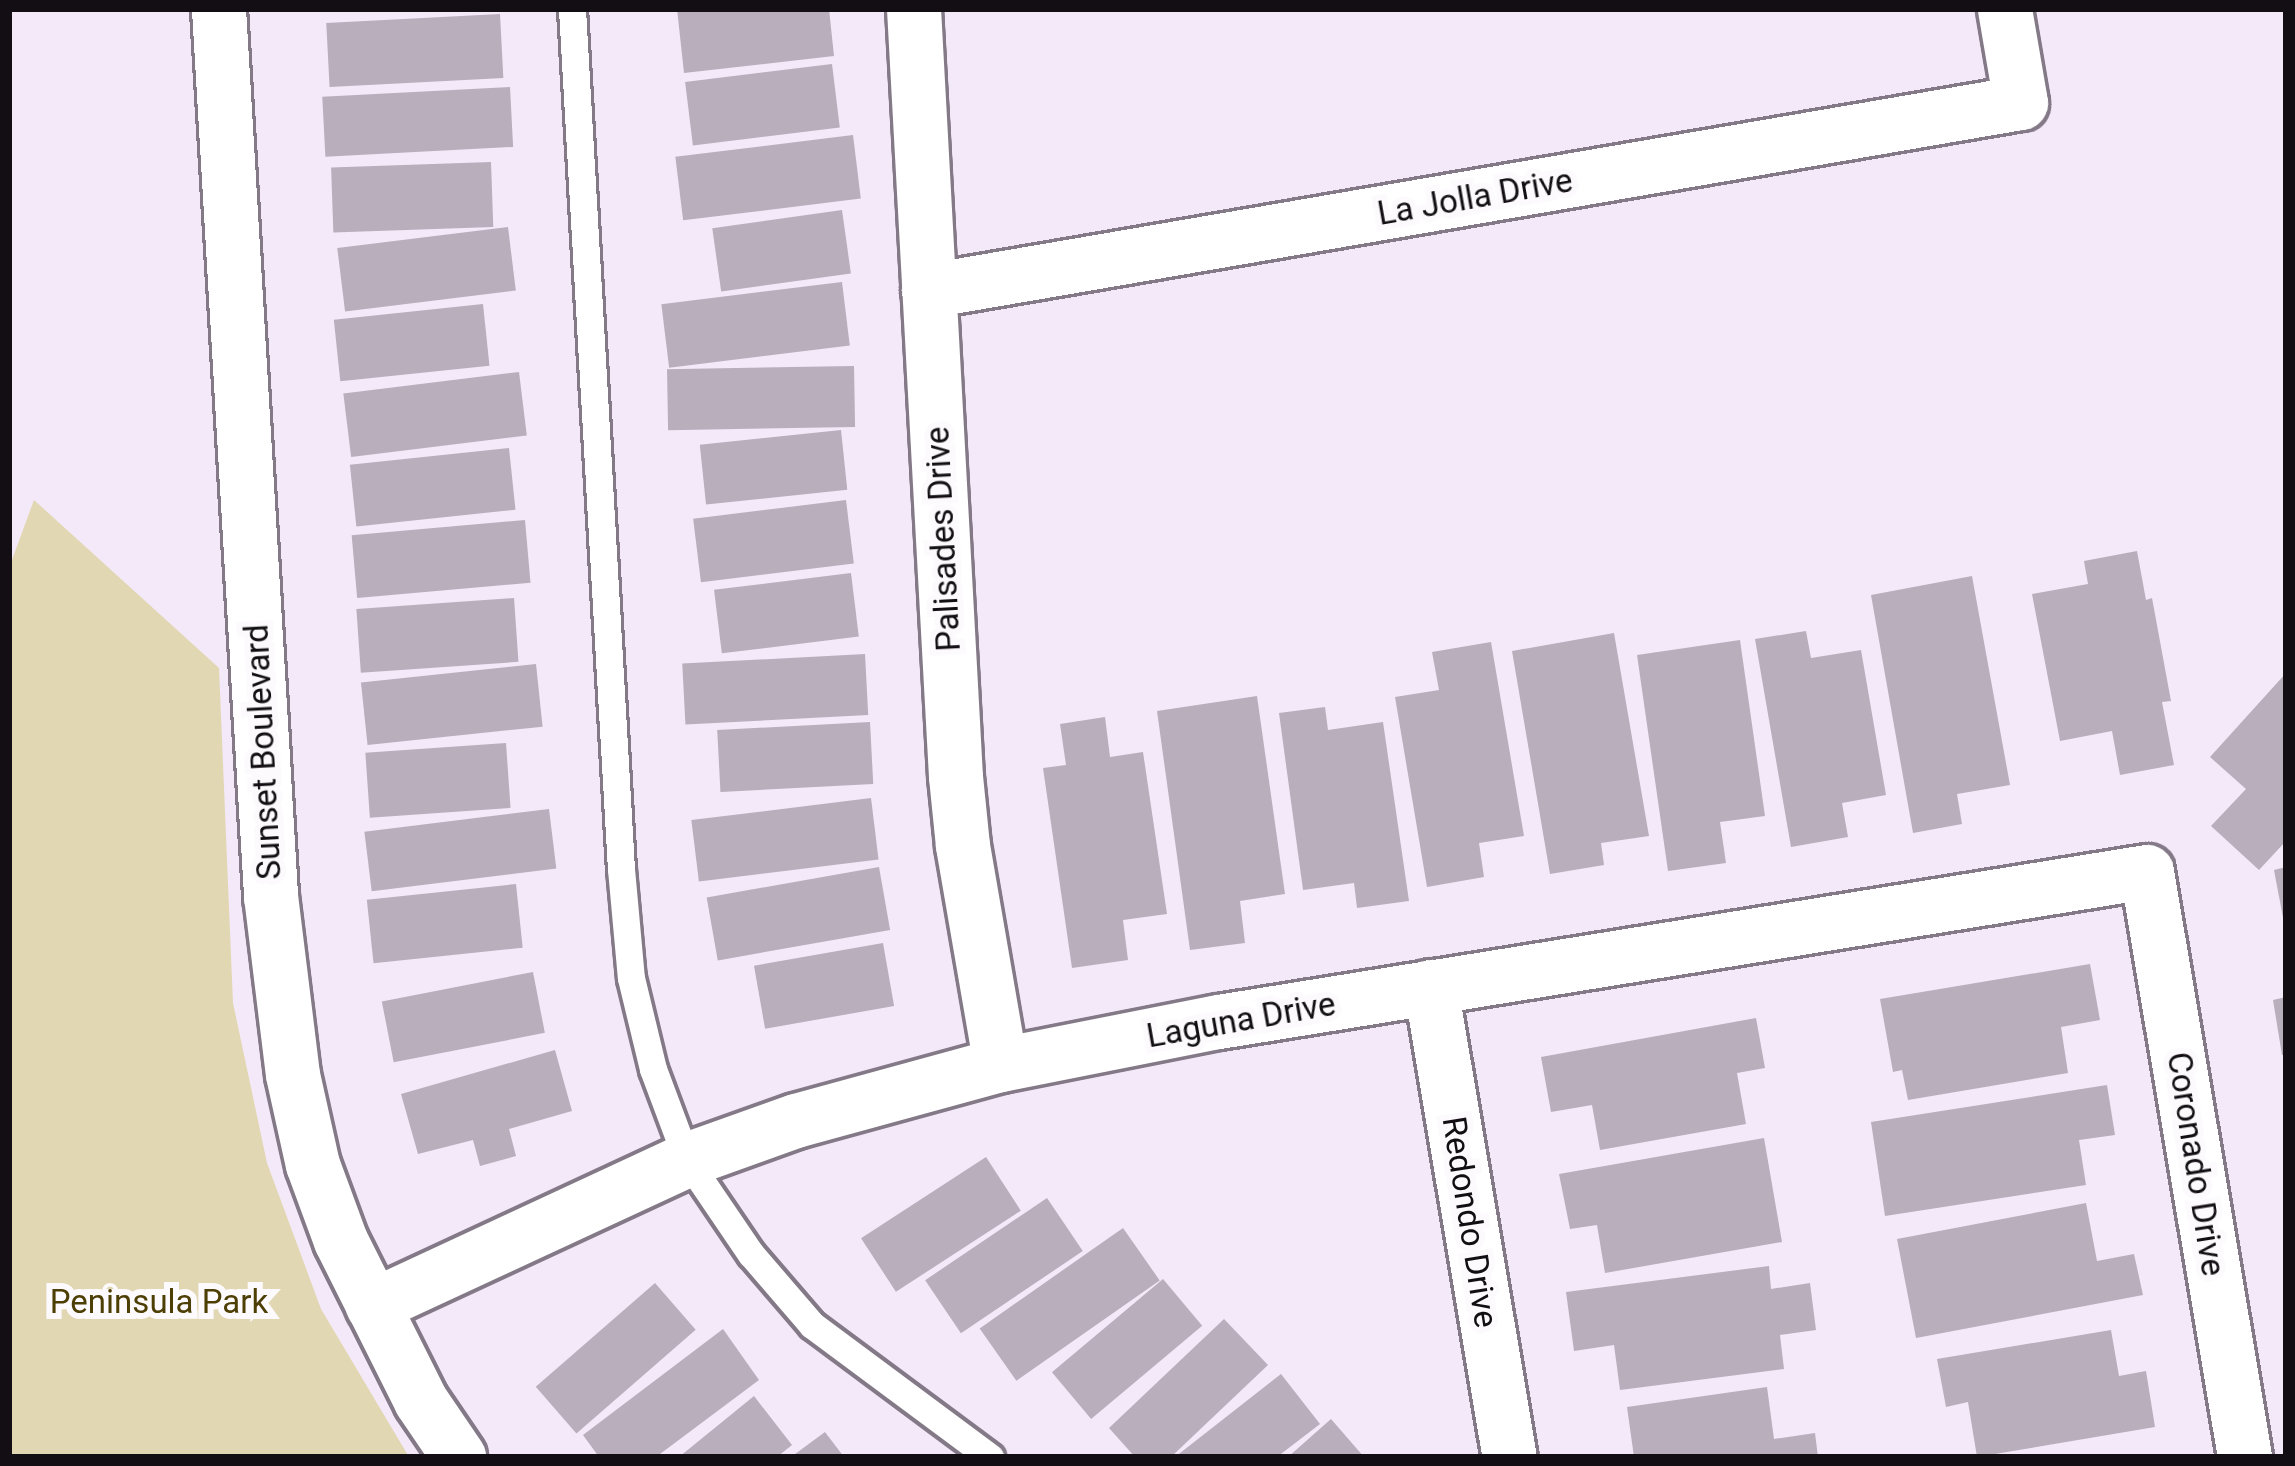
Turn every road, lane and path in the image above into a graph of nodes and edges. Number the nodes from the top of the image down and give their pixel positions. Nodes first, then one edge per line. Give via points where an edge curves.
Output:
1 (219, 9) edge
2 (572, 9) edge
3 (914, 9) edge
4 (2006, 9) edge
5 (929, 291) junction
6 (2147, 872) joint
7 (1431, 987) junction
8 (1001, 1065) junction
9 (687, 1160) junction
10 (373, 1306) junction
11 (459, 1457) edge
12 (990, 1457) edge
13 (1510, 1457) edge
14 (2245, 1457) edge

1 - 10 street, Sunset Boulevard via 280,982 313,1165
2 - 9 lane via 632,978 653,1069
3 - 5 street, Palisades Drive
4 - 5 street, La Jolla Drive via 2021,103
5 - 8 street, Palisades Drive via 961,823
6 - 7 street, Laguna Drive
6 - 14 street, Coronado Drive
7 - 8 street, Laguna Drive
7 - 13 street, Redondo Drive
8 - 9 street, Laguna Drive
9 - 10 street, Laguna Drive
9 - 12 lane via 812,1325
10 - 11 street, Sunset Boulevard

